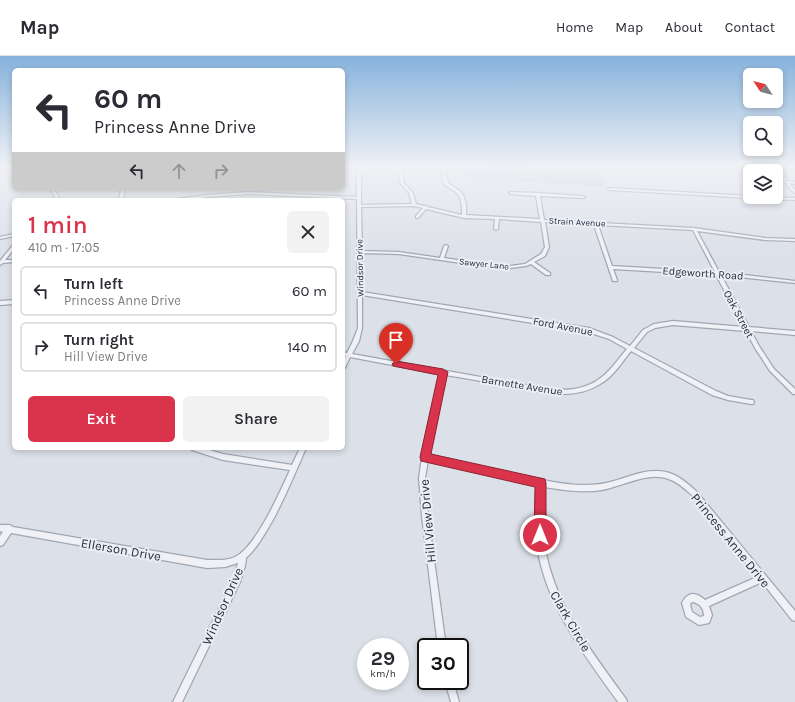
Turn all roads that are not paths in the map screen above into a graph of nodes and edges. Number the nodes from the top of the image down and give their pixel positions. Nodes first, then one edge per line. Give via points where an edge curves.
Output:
1 (211, 196) edge
2 (315, 196) edge
3 (411, 196) edge
4 (461, 196) edge
5 (538, 196) edge
6 (570, 196) edge
7 (583, 197) dead end
8 (194, 198) edge
9 (359, 198) joint
10 (783, 198) edge
11 (795, 199) edge
12 (414, 205) junction
13 (359, 206) junction
14 (426, 208) junction
15 (417, 217) dead end
16 (464, 217) junction
17 (497, 218) junction
18 (542, 221) junction
19 (595, 223) junction
20 (496, 229) dead end
21 (694, 229) junction
22 (12, 235) edge
23 (0, 238) edge
24 (795, 240) edge
25 (446, 246) dead end
26 (12, 249) edge
27 (360, 252) junction
28 (442, 259) junction
29 (12, 261) edge
30 (1, 263) edge
31 (532, 263) junction
32 (610, 267) junction
33 (548, 274) dead end
34 (717, 274) junction
35 (615, 280) dead end
36 (795, 282) edge
37 (361, 293) junction
38 (12, 302) edge
39 (0, 303) edge
40 (747, 329) junction
41 (795, 332) edge
42 (630, 348) junction
43 (346, 355) edge
44 (443, 372) junction
45 (795, 392) edge
46 (751, 402) dead end
47 (200, 450) edge
48 (302, 450) edge
49 (425, 457) junction
50 (293, 468) junction
51 (541, 483) junction
52 (0, 528) edge
53 (10, 529) junction
54 (0, 542) edge
55 (242, 557) junction
56 (763, 578) junction
57 (704, 604) dead end
58 (795, 617) edge
59 (441, 638) edge
60 (452, 690) edge
61 (177, 702) edge
62 (455, 702) edge
63 (623, 702) edge

1 - 8 street
2 - 9 street
3 - 12 street
4 - 16 street
5 - 18 street
6 - 7 street
9 - 13 street, Windsor Drive
10 - 11 street
12 - 13 street, Strain Avenue
12 - 14 street, Strain Avenue
13 - 27 street, Windsor Drive
14 - 15 street
14 - 16 street, Strain Avenue
16 - 17 street, Strain Avenue
17 - 18 street, Strain Avenue
17 - 20 street
18 - 19 street, Strain Avenue
18 - 31 street via 546,250 543,256
19 - 21 street, Strain Avenue
19 - 32 street
21 - 24 street, Strain Avenue via 765,239
21 - 34 street, Oak Street
22 - 23 street
25 - 28 street
26 - 30 street
27 - 28 street, Sawyer Lane via 390,252
27 - 37 street, Windsor Drive
28 - 31 street, Sawyer Lane via 503,268 521,267
29 - 30 street
31 - 33 street
32 - 34 street, Edgeworth Road
32 - 35 street
34 - 36 street, Edgeworth Road
34 - 40 street, Oak Street
37 - 42 street, Ford Avenue via 578,328 600,334
37 - 43 street, Windsor Drive via 360,328
38 - 39 street
40 - 41 street, Barnette Avenue
40 - 42 street, Barnette Avenue via 660,324 645,331
40 - 45 street, Oak Street via 772,370
42 - 44 street, Barnette Avenue via 599,383 576,392 548,391
42 - 46 street, Ford Avenue via 714,393
43 - 44 street, Barnette Avenue
44 - 49 street, Hill View Drive
47 - 50 street via 223,457
48 - 50 street, Windsor Drive
49 - 51 street, Princess Anne Drive
49 - 59 street, Hill View Drive via 422,492
50 - 55 street, Windsor Drive via 259,538
51 - 56 street, Princess Anne Drive via 592,488 649,473 669,476 695,494
51 - 63 street, Clark Circle via 540,535 548,579 569,624
52 - 53 street, Ellerson Drive
53 - 54 street
53 - 55 street, Ellerson Drive via 207,564 230,562
55 - 61 street, Windsor Drive via 237,579
56 - 57 street
56 - 58 street, Princess Anne Drive
60 - 62 street

